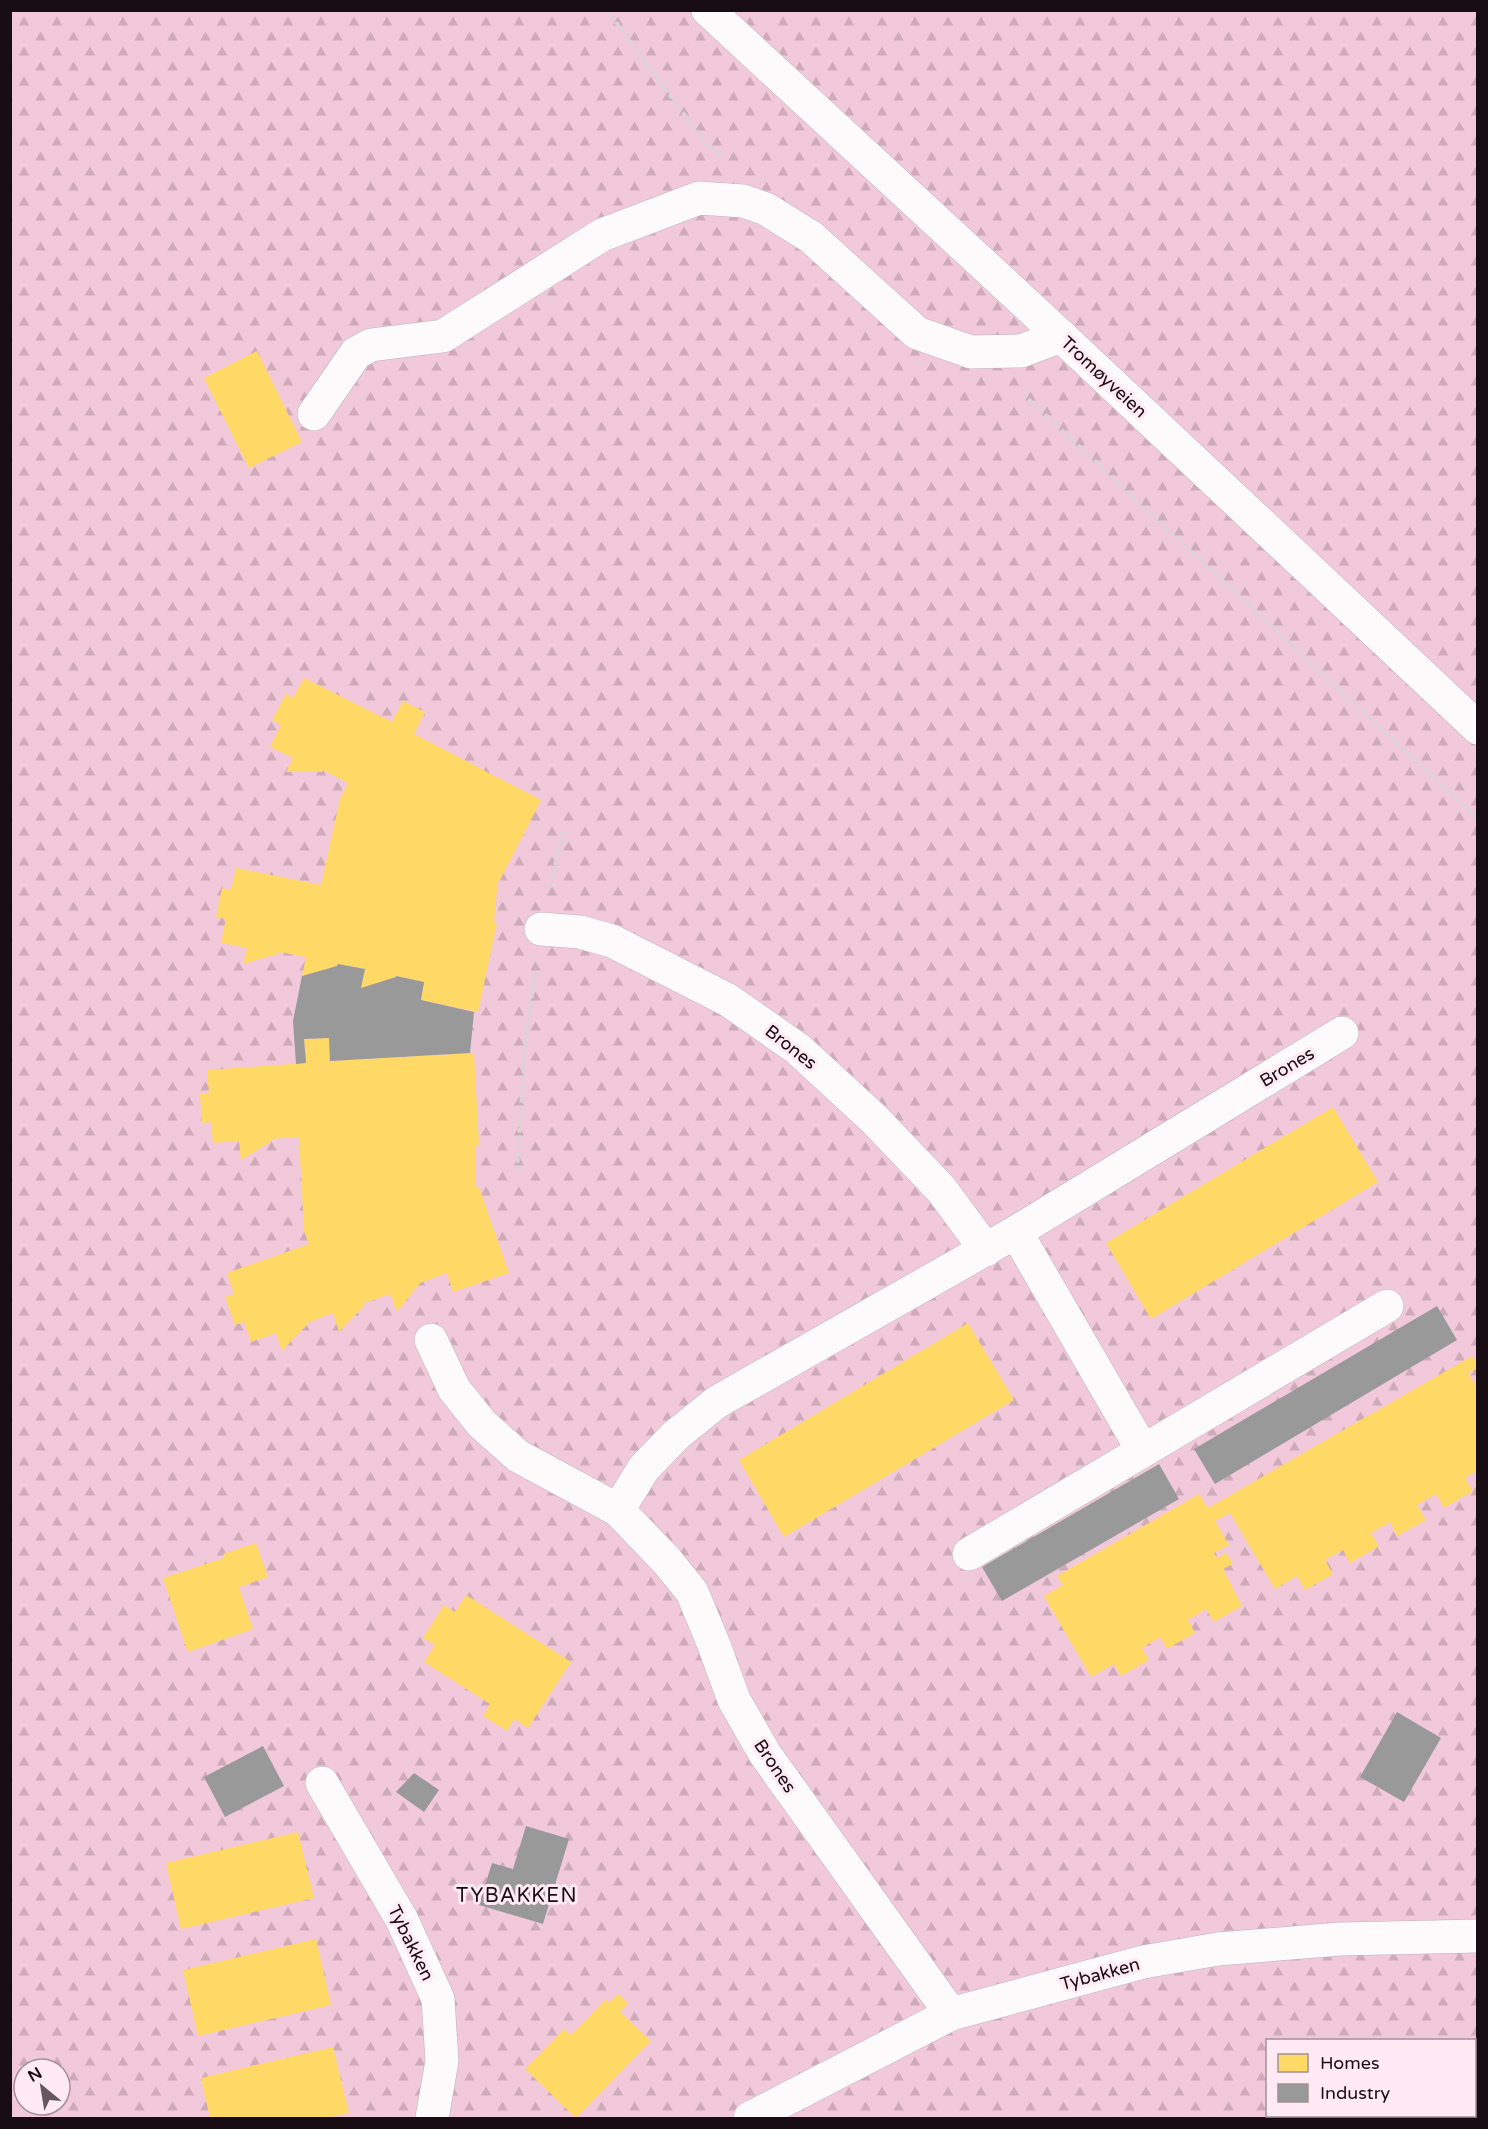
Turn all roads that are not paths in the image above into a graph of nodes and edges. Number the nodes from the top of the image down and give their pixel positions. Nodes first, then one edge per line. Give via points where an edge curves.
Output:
1 (718, 20) edge
2 (1061, 336) junction
3 (314, 414) dead end
4 (1478, 728) edge
5 (541, 929) road end
6 (1342, 1033) dead end
7 (1016, 1232) junction
8 (986, 1250) junction
9 (1387, 1306) dead end
10 (431, 1340) dead end
11 (1143, 1451) junction
12 (618, 1510) junction
13 (969, 1554) dead end
14 (322, 1783) dead end
15 (1478, 1936) edge
16 (951, 2014) junction
17 (432, 2118) edge
18 (750, 2118) edge

1 - 2 street, Tromøyveien
2 - 3 street via 1021,351 971,352 917,333 811,237 766,209 743,201 699,198 602,236 443,336 371,345 356,353
2 - 4 street, Tromøyveien
5 - 8 street, Brones via 580,932 612,941 728,1000 798,1049 874,1119 941,1189
6 - 7 street, Brones
7 - 8 street, Brones
7 - 11 street
8 - 12 street, Brones via 717,1402 676,1435 644,1468
9 - 11 street
10 - 12 street, Brones via 454,1389 482,1424 518,1456
11 - 13 street
12 - 16 street, Brones via 692,1592 734,1700 765,1754
14 - 17 street, Tybakken via 402,1920 438,1999 442,2061
15 - 16 street, Tybakken via 1340,1939 1218,1949 1143,1962
16 - 18 street, Tybakken

